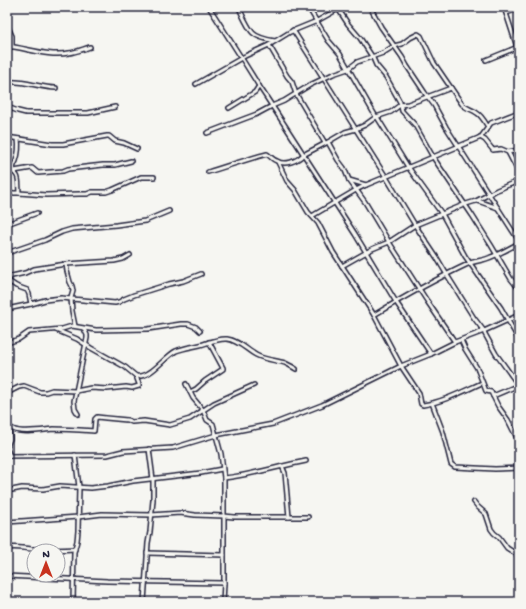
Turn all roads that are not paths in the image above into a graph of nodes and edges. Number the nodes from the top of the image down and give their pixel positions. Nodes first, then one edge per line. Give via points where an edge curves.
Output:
1 (209, 7) edge
2 (239, 7) edge
3 (308, 7) edge
4 (370, 7) edge
5 (504, 7) edge
6 (339, 8) edge
7 (519, 9) edge
8 (506, 13) junction
9 (317, 21) junction
10 (7, 25) edge
11 (293, 30) junction
12 (275, 41) junction
13 (269, 45) junction
14 (7, 46) edge
15 (394, 46) junction
16 (12, 47) junction
17 (90, 47) dead end
18 (518, 47) edge
19 (519, 53) edge
20 (241, 58) junction
21 (373, 58) junction
22 (486, 60) dead end
23 (348, 68) junction
24 (324, 79) junction
25 (7, 82) edge
26 (196, 84) dead end
27 (259, 86) junction
28 (56, 88) dead end
29 (452, 88) junction
30 (296, 94) junction
31 (427, 96) junction
32 (400, 105) junction
33 (272, 106) junction
34 (7, 107) edge
35 (115, 107) dead end
36 (229, 108) dead end
37 (519, 112) edge
38 (377, 117) junction
39 (488, 127) junction
40 (356, 129) junction
41 (207, 133) dead end
42 (7, 137) edge
43 (480, 137) junction
44 (18, 139) junction
45 (326, 143) junction
46 (458, 146) junction
47 (137, 149) dead end
48 (519, 150) edge
49 (508, 152) junction
50 (304, 155) junction
51 (433, 157) junction
52 (131, 161) dead end
53 (278, 162) junction
54 (408, 167) junction
55 (7, 168) edge
56 (13, 171) junction
57 (208, 172) dead end
58 (519, 173) edge
59 (154, 177) dead end
60 (386, 177) junction
61 (349, 180) junction
62 (519, 182) edge
63 (366, 185) junction
64 (356, 190) junction
65 (19, 193) junction
66 (7, 194) edge
67 (489, 194) junction
68 (476, 201) junction
69 (335, 203) junction
70 (466, 204) junction
71 (499, 209) junction
72 (169, 211) dead end
73 (37, 213) dead end
74 (442, 214) junction
75 (312, 216) junction
76 (7, 224) edge
77 (415, 225) junction
78 (388, 242) junction
79 (519, 242) edge
80 (366, 252) junction
81 (7, 253) edge
82 (130, 255) dead end
83 (497, 255) junction
84 (470, 263) junction
85 (66, 264) junction
86 (342, 266) junction
87 (201, 274) dead end
88 (447, 275) junction
89 (7, 280) edge
90 (419, 289) junction
91 (519, 289) edge
92 (71, 298) junction
93 (396, 302) junction
94 (30, 304) junction
95 (7, 309) edge
96 (374, 315) junction
97 (519, 315) edge
98 (508, 320) junction
99 (75, 326) junction
100 (84, 328) junction
101 (56, 330) junction
102 (200, 331) dead end
103 (484, 331) junction
104 (461, 340) junction
105 (519, 340) edge
106 (209, 342) junction
107 (455, 342) junction
108 (7, 343) edge
109 (85, 344) junction
110 (431, 354) junction
111 (401, 366) junction
112 (296, 369) dead end
113 (136, 376) junction
114 (482, 383) junction
115 (186, 384) dead end
116 (254, 385) dead end
117 (519, 386) edge
118 (76, 391) junction
119 (190, 392) junction
120 (7, 393) edge
121 (493, 396) junction
122 (432, 403) junction
123 (203, 410) junction
124 (78, 414) dead end
125 (7, 422) edge
126 (9, 426) junction
127 (216, 435) junction
128 (519, 442) edge
129 (149, 449) junction
130 (75, 455) junction
131 (8, 456) edge
132 (306, 461) dead end
133 (282, 466) junction
134 (222, 468) junction
135 (519, 468) edge
136 (224, 478) junction
137 (153, 479) junction
138 (79, 487) junction
139 (7, 491) edge
140 (474, 502) dead end
141 (151, 515) junction
142 (224, 516) junction
143 (78, 517) junction
144 (289, 517) junction
145 (308, 517) dead end
146 (7, 522) edge
147 (7, 548) edge
148 (75, 548) junction
149 (147, 553) junction
150 (224, 555) junction
151 (519, 556) edge
152 (7, 576) edge
153 (74, 580) junction
154 (146, 582) junction
155 (224, 583) junction
156 (73, 602) edge
157 (144, 602) edge
158 (223, 602) edge

1 - 20 street
2 - 12 street via 255,35
3 - 9 street
4 - 15 street
5 - 8 street
6 - 9 street
6 - 21 street
7 - 8 street
8 - 18 street
9 - 11 street
9 - 23 street
10 - 16 street via 12,36
11 - 12 street
11 - 24 street
12 - 13 street
13 - 20 street
13 - 30 street via 292,82
14 - 16 street
15 - 21 street
15 - 29 street via 420,35 434,63
15 - 31 street
16 - 17 street via 45,53 68,53
18 - 19 street
18 - 22 street
20 - 26 street
20 - 27 street
21 - 23 street
21 - 32 street
23 - 24 street
23 - 38 street
24 - 30 street
24 - 40 street
25 - 28 street
27 - 33 street
27 - 36 street
29 - 31 street
29 - 39 street via 465,108 478,114
30 - 33 street
30 - 45 street
31 - 32 street
31 - 46 street
32 - 38 street via 391,112
32 - 51 street
33 - 41 street via 258,114
33 - 50 street
34 - 35 street via 26,113 88,113
37 - 39 street via 491,123
38 - 40 street
38 - 54 street
39 - 43 street
40 - 45 street
40 - 60 street
42 - 44 street
43 - 46 street
43 - 49 street via 493,150 501,148
44 - 47 street via 63,144 109,136 115,141
44 - 56 street via 17,159
45 - 50 street
45 - 61 street via 344,168
46 - 51 street
46 - 67 street
48 - 49 street
49 - 58 street
50 - 53 street via 293,162
50 - 69 street
51 - 54 street
51 - 70 street
52 - 56 street via 63,171 38,172 32,168
53 - 57 street via 267,154
53 - 75 street via 287,181
54 - 60 street
54 - 74 street
55 - 56 street
56 - 65 street via 17,174
59 - 65 street via 141,176 106,192
60 - 63 street
60 - 77 street
61 - 63 street
61 - 64 street
62 - 67 street via 511,183
63 - 64 street
64 - 69 street
64 - 78 street
65 - 66 street
67 - 68 street
67 - 71 street
68 - 70 street
68 - 71 street
69 - 75 street
69 - 80 street
70 - 74 street
70 - 83 street
71 - 79 street
72 - 81 street via 145,221 72,229
73 - 76 street
74 - 77 street
74 - 84 street
75 - 86 street
77 - 78 street
77 - 88 street
78 - 80 street
78 - 90 street
79 - 83 street
80 - 86 street
80 - 93 street
82 - 85 street via 114,261
83 - 84 street
83 - 91 street
84 - 88 street
84 - 98 street
85 - 89 street via 34,269
85 - 92 street via 72,291
86 - 96 street
87 - 92 street via 115,303
88 - 90 street
88 - 103 street
89 - 94 street via 27,290
90 - 93 street
90 - 107 street
92 - 94 street
92 - 99 street
93 - 96 street
93 - 110 street
94 - 95 street
96 - 111 street
97 - 98 street
98 - 103 street
98 - 105 street
99 - 100 street
99 - 101 street
100 - 102 street via 148,329 188,324
100 - 109 street via 87,335
101 - 108 street via 29,332
101 - 109 street
103 - 104 street
103 - 117 street via 496,354
104 - 107 street
104 - 114 street via 477,368
106 - 112 street via 227,339 257,355
106 - 113 street via 176,351 149,374
106 - 119 street via 223,370
107 - 110 street
109 - 113 street
109 - 118 street
110 - 111 street
111 - 122 street via 419,394 422,404
111 - 127 street via 322,406 273,424
113 - 118 street via 139,386 132,388 91,388
114 - 121 street via 486,391 491,392
114 - 122 street
115 - 119 street
116 - 123 street
117 - 121 street
118 - 120 street via 40,392 24,386
118 - 124 street via 74,401
119 - 123 street
121 - 128 street
122 - 135 street via 451,464 455,468
123 - 126 street via 190,419 170,425 97,417 94,431 19,431
123 - 127 street via 207,420 213,424
125 - 126 street
126 - 131 street
127 - 129 street via 173,448
127 - 134 street
129 - 130 street via 106,455
129 - 137 street
130 - 131 street
130 - 138 street
132 - 133 street
133 - 136 street
133 - 144 street
134 - 136 street
134 - 137 street
136 - 142 street
137 - 138 street
137 - 141 street
138 - 139 street via 22,488
138 - 143 street
140 - 151 street via 486,514 491,529 507,548
141 - 142 street via 180,513
141 - 143 street via 102,514
141 - 149 street
142 - 144 street
142 - 150 street
143 - 146 street
143 - 148 street
144 - 145 street
147 - 148 street
148 - 153 street
149 - 150 street
149 - 154 street
150 - 155 street
152 - 153 street
153 - 154 street
153 - 156 street
154 - 155 street
154 - 157 street
155 - 158 street

